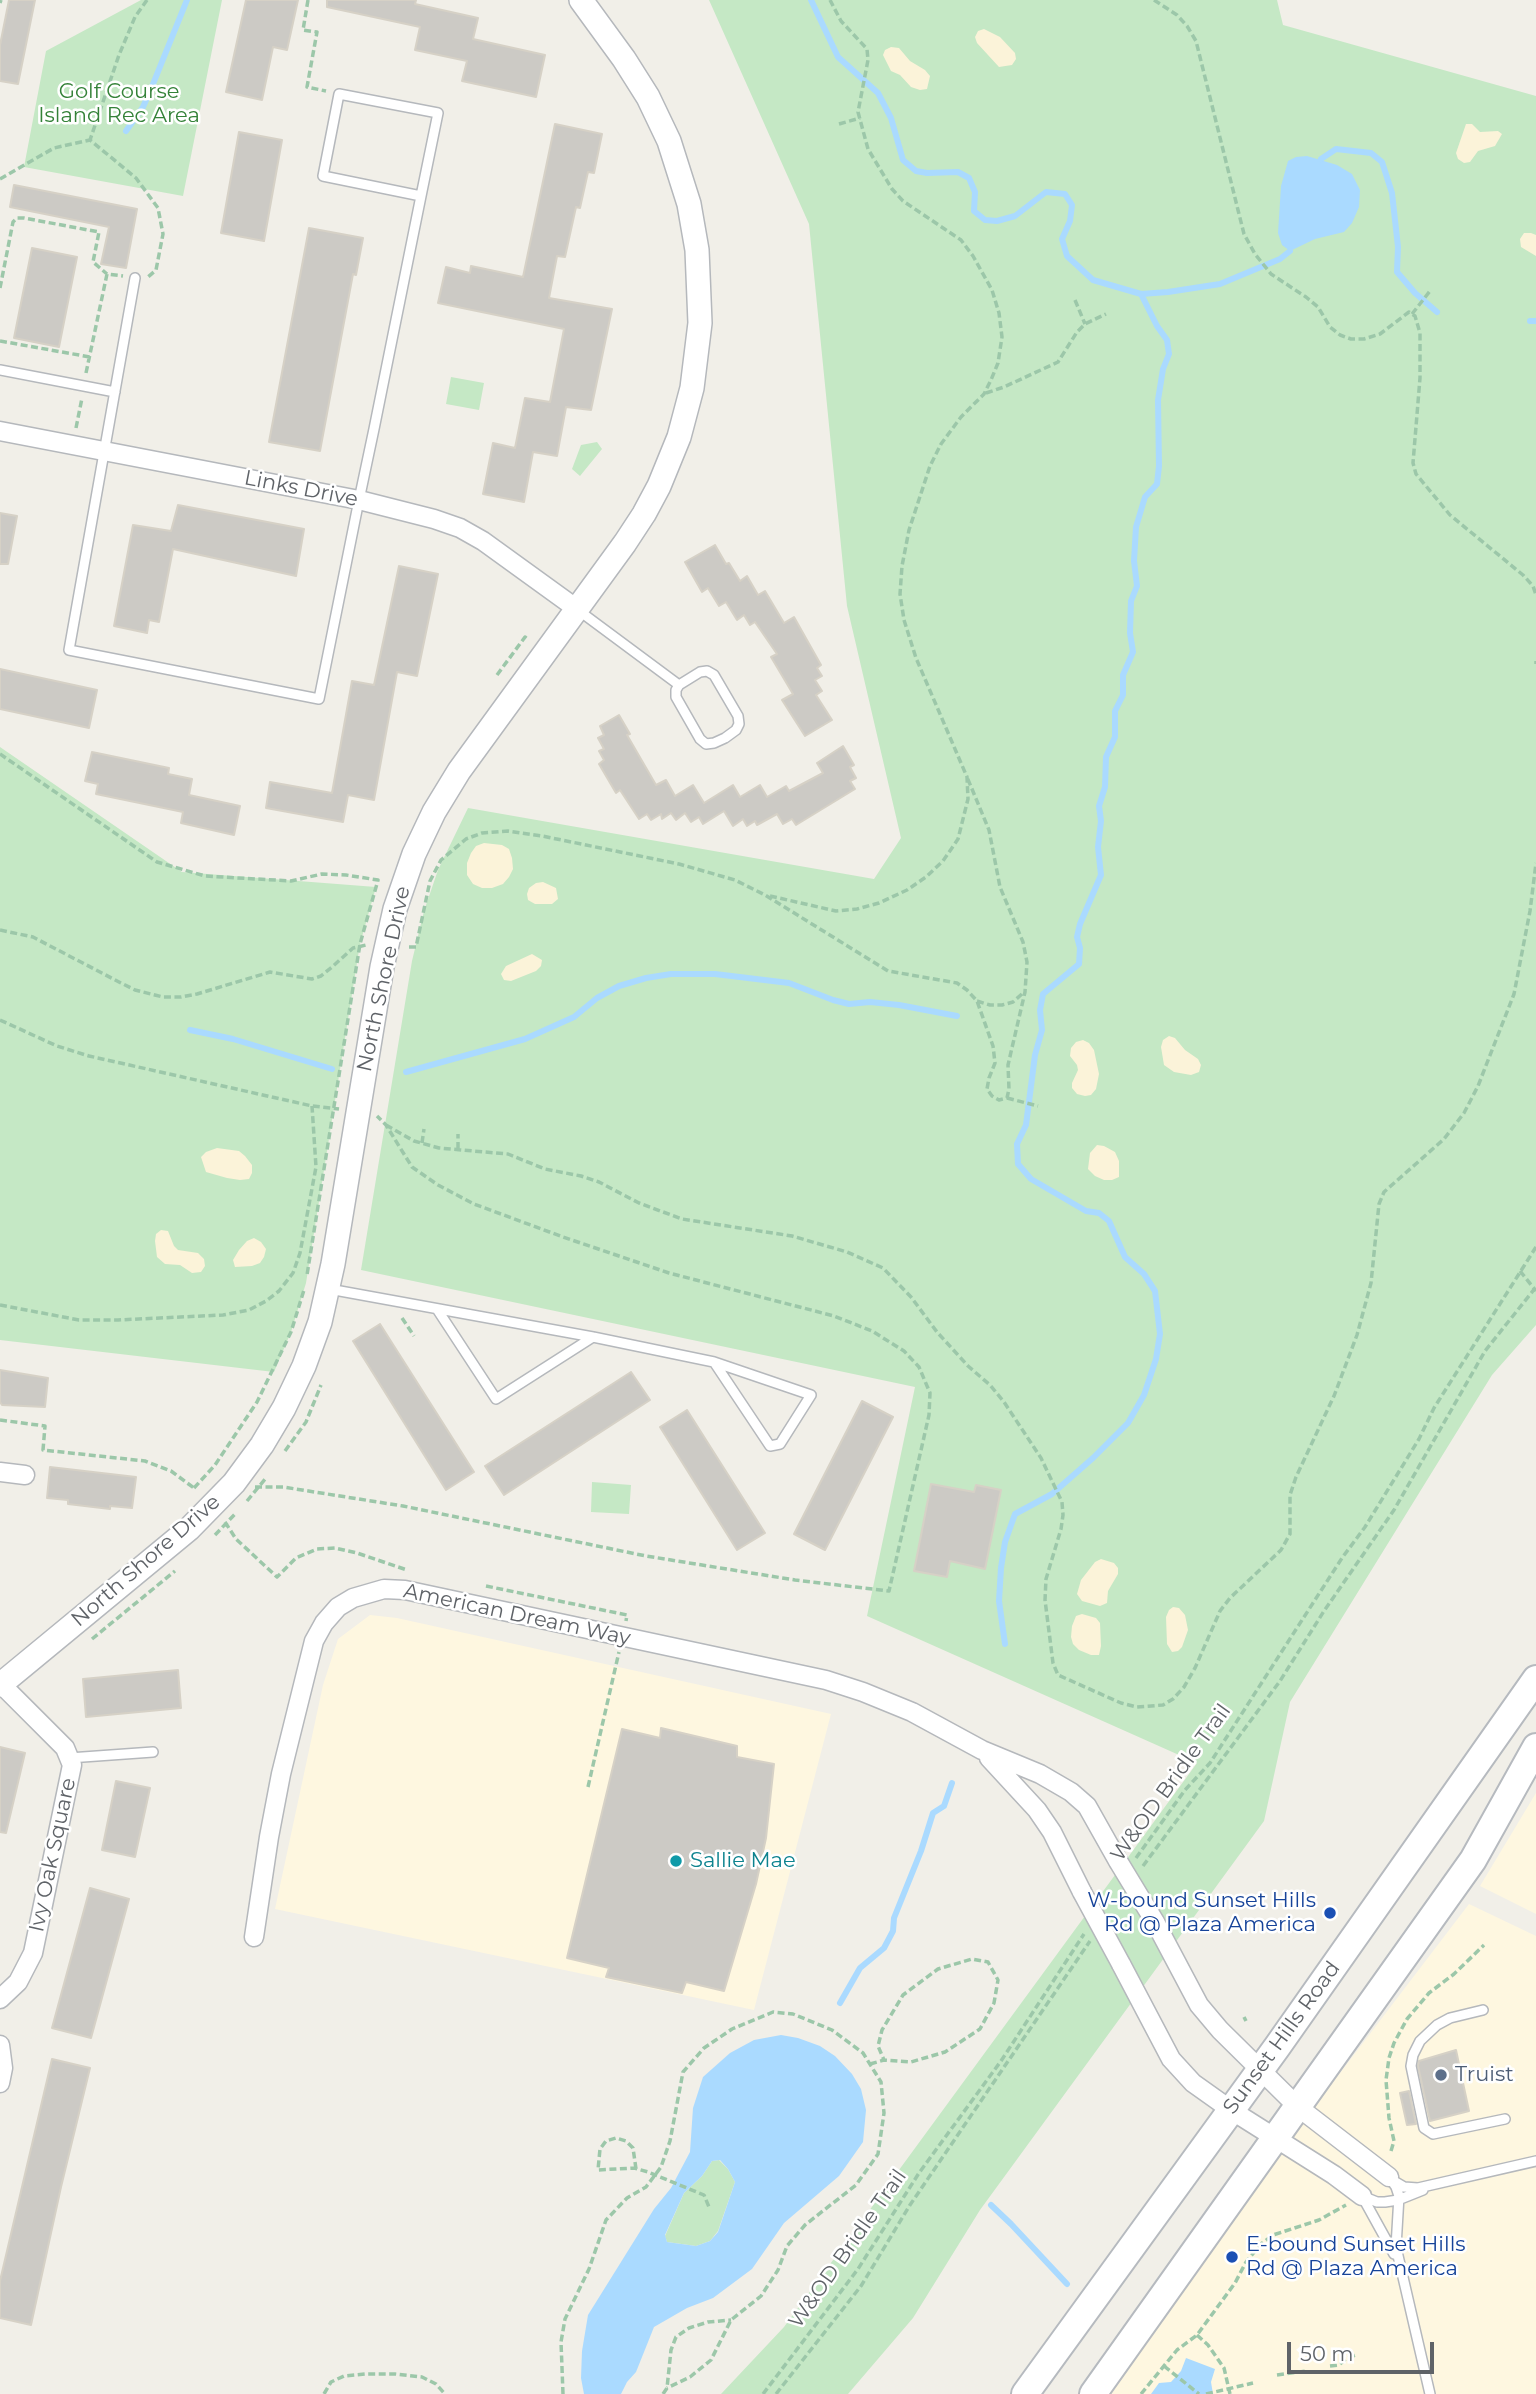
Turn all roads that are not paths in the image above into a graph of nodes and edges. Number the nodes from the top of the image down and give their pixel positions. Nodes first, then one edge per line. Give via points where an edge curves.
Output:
1 (581, 0) edge
2 (421, 196) junction
3 (135, 278) road end
4 (0, 370) edge
5 (115, 392) junction
6 (0, 431) edge
7 (105, 450) junction
8 (359, 500) junction
9 (577, 609) junction
10 (679, 685) junction
11 (327, 1289) junction
12 (437, 1309) junction
13 (593, 1337) junction
14 (714, 1362) junction
15 (0, 1472) edge
16 (25, 1475) dead end
17 (1536, 1679) edge
18 (1, 1685) edge
19 (1536, 1746) edge
20 (982, 1750) junction
21 (153, 1752) dead end
22 (69, 1758) junction
23 (254, 1937) dead end
24 (0, 1999) edge
25 (1483, 2010) dead end
26 (0, 2045) edge
27 (1259, 2071) junction
28 (0, 2083) edge
29 (1298, 2107) junction
30 (1230, 2110) junction
31 (1505, 2119) dead end
32 (1277, 2137) junction
33 (1536, 2161) edge
34 (1389, 2177) junction
35 (1433, 2185) junction
36 (1355, 2199) junction
37 (1398, 2200) junction
38 (1399, 2262) junction
39 (1025, 2394) edge
40 (1093, 2394) edge
41 (1430, 2394) edge

1 - 9 street, North Shore Drive via 636,77 669,141 693,223 701,302 694,378 671,460 644,514
2 - 2 lane via 438,113 339,94 323,176
2 - 8 lane
3 - 5 lane
4 - 5 lane
5 - 7 lane
6 - 7 street, Links Drive
7 - 8 street, Links Drive
7 - 8 lane via 68,650 319,699
8 - 9 street, Links Drive via 468,532
9 - 10 lane
9 - 11 street, North Shore Drive via 449,788 406,875 382,967
10 - 10 lane via 676,697 706,744 736,730 738,716 714,675 700,672
11 - 12 lane
11 - 18 street, North Shore Drive via 320,1322 284,1408 234,1483 189,1529
12 - 13 lane
12 - 13 lane via 496,1399
13 - 14 lane
14 - 14 lane via 770,1446 780,1444 811,1395
15 - 16 street
17 - 27 main road, Sunset Hills Road
18 - 22 street, Ivy Oak Square via 65,1748
19 - 29 main road via 1473,1860
20 - 23 street, American Dream Way via 912,1712 826,1680 405,1590 372,1591 338,1607 314,1641 281,1774
20 - 27 street, bridge via 1040,1774 1087,1806 1124,1864 1199,2005
20 - 30 street, bridge via 1052,1832 1171,2059 1193,2083
21 - 22 lane
22 - 24 street, Ivy Oak Square via 72,1765 33,1953 18,1982
25 - 31 lane via 1437,2025 1420,2041 1411,2066 1424,2128 1433,2134
26 - 28 street
27 - 29 street
27 - 30 main road, Sunset Hills Road
29 - 32 main road
29 - 34 street
30 - 32 street
30 - 39 main road, Sunset Hills Road
32 - 36 street via 1334,2175
32 - 40 main road
33 - 35 lane
34 - 35 lane via 1411,2188
34 - 37 lane
35 - 37 lane
36 - 37 lane
36 - 38 lane
37 - 38 lane via 1395,2247
38 - 41 lane

